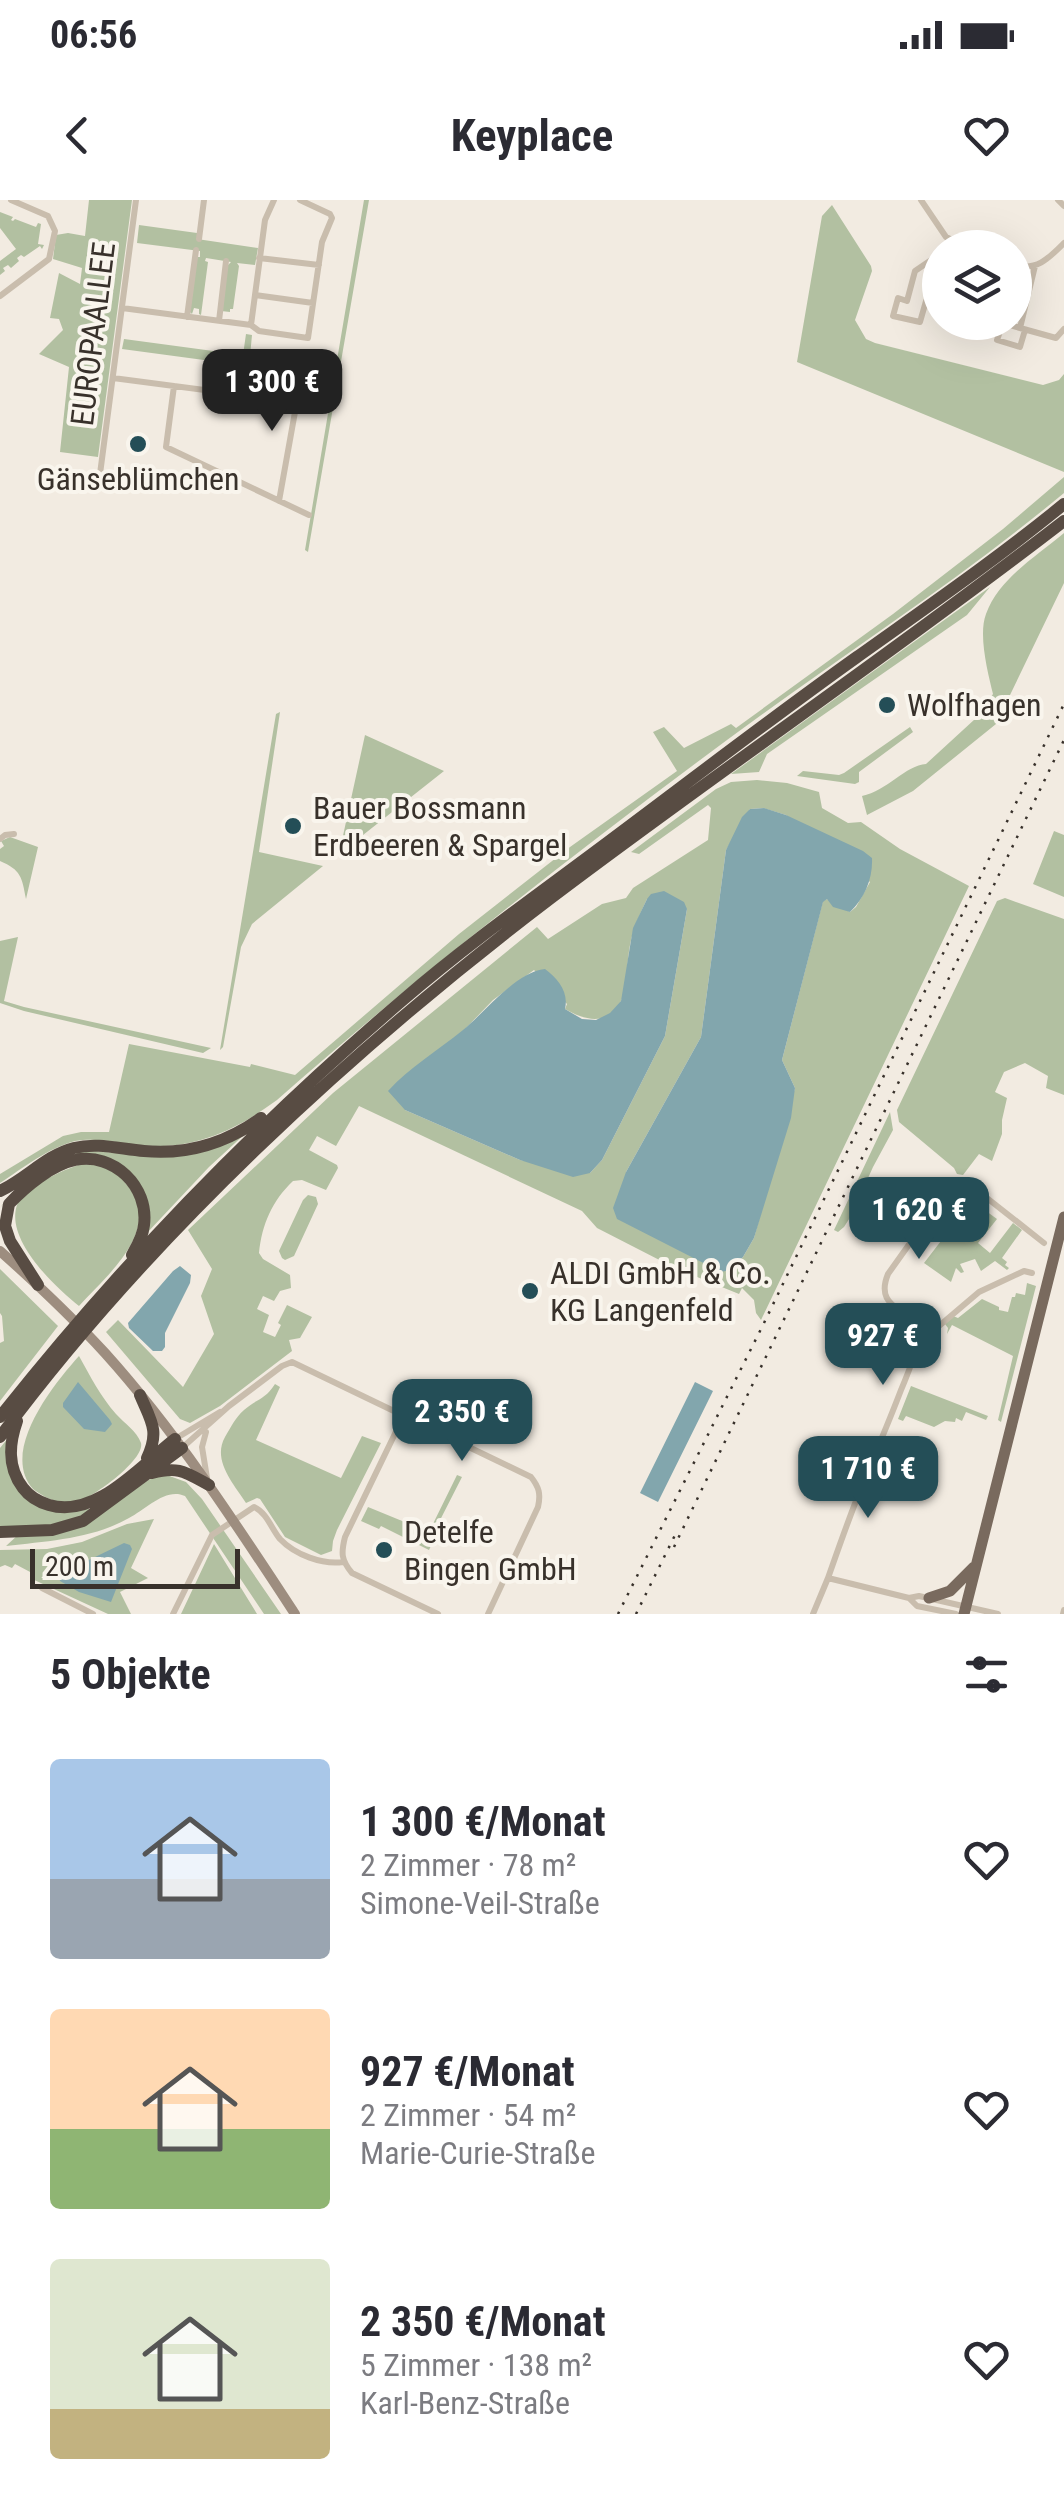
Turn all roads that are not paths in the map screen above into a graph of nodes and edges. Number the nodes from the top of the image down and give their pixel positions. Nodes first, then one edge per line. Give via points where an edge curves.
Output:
1 (11, 200) edge
2 (136, 200) edge
3 (204, 200) edge
4 (274, 200) edge
5 (300, 200) edge
6 (921, 200) edge
7 (1058, 200) edge
8 (1064, 206) edge
9 (941, 230) edge
10 (199, 239) dead end
11 (1064, 243) edge
12 (196, 250) dead end
13 (259, 258) junction
14 (226, 261) dead end
15 (319, 265) junction
16 (922, 266) edge
17 (1032, 266) edge
18 (1035, 266) junction
19 (254, 295) junction
20 (0, 296) edge
21 (908, 296) junction
22 (922, 299) edge
23 (313, 303) junction
24 (122, 308) junction
25 (922, 315) edge
26 (187, 317) junction
27 (218, 321) junction
28 (251, 326) junction
29 (1064, 330) edge
30 (302, 373) dead end
31 (112, 378) junction
32 (174, 386) junction
33 (296, 402) junction
34 (100, 474) dead end
35 (279, 501) junction
36 (1064, 504) edge
37 (309, 515) dead end
38 (1064, 521) edge
39 (14, 834) dead end
40 (0, 839) edge
41 (304, 1088) junction
42 (3, 1199) edge
43 (1064, 1217) edge
44 (1044, 1243) dead end
45 (0, 1251) edge
46 (1058, 1263) edge
47 (128, 1265) junction
48 (1032, 1273) dead end
49 (38, 1285) junction
50 (918, 1332) junction
51 (140, 1395) junction
52 (230, 1406) junction
53 (20, 1410) junction
54 (404, 1415) junction
55 (0, 1417) edge
56 (209, 1426) junction
57 (0, 1437) edge
58 (179, 1443) junction
59 (144, 1470) junction
60 (209, 1485) junction
61 (0, 1532) edge
62 (343, 1562) junction
63 (977, 1564) junction
64 (828, 1578) junction
65 (42, 1588) dead end
66 (908, 1598) junction
67 (930, 1598) junction
68 (962, 1611) edge
69 (93, 1614) edge
70 (172, 1614) edge
71 (295, 1614) edge
72 (438, 1614) edge
73 (488, 1614) edge
74 (813, 1614) edge
75 (998, 1614) edge

1 - 20 street via 48,216 55,232 49,258
2 - 24 street, EUROPAALLEE
3 - 10 street
4 - 13 street
5 - 15 street via 332,216
6 - 9 street
7 - 8 street
11 - 18 street
12 - 26 street
13 - 15 street
13 - 19 street
14 - 27 street
15 - 23 street
16 - 21 street
17 - 18 street
18 - 29 street via 1023,329 1056,338
19 - 23 street
19 - 28 street
21 - 22 street
21 - 25 street via 898,298 894,316 920,322
23 - 28 street via 308,338
24 - 26 street
24 - 31 street, EUROPAALLEE
26 - 27 street
27 - 28 street
30 - 33 street
31 - 32 street
31 - 34 street, EUROPAALLEE
32 - 33 street
32 - 35 street via 166,447
33 - 35 street
35 - 37 street
36 - 41 highway via 510,915
38 - 53 highway via 548,901 416,1007 184,1222
39 - 40 street
41 - 42 highway via 246,1129 209,1145 166,1152 71,1148
41 - 47 highway
42 - 47 highway via 61,1165 88,1159 116,1166 131,1179 144,1208 142,1234
42 - 49 highway via 6,1230
43 - 46 main road
44 - 50 street via 978,1192 959,1188 940,1201 884,1289
45 - 49 main road
46 - 63 main road
47 - 55 highway
48 - 50 street via 979,1292 939,1326
49 - 51 main road
50 - 64 street via 914,1358
51 - 58 main road
51 - 59 highway via 154,1428
52 - 54 street via 292,1362
52 - 56 street
52 - 58 street
53 - 57 highway
53 - 59 highway via 11,1459 25,1492 42,1503 84,1506
54 - 62 street via 345,1537
54 - 73 street via 538,1485 538,1507
56 - 58 street
56 - 60 street via 202,1448
58 - 59 highway
58 - 60 main road
59 - 60 highway via 183,1470
59 - 61 highway via 97,1512 67,1527
60 - 71 main road
62 - 70 street via 329,1564 290,1547 254,1507 209,1539
62 - 72 street via 352,1573
63 - 67 main road via 950,1591
63 - 68 main road
64 - 66 street
64 - 74 street
65 - 69 street
66 - 67 street
66 - 68 street via 917,1606
67 - 68 street
68 - 75 street

